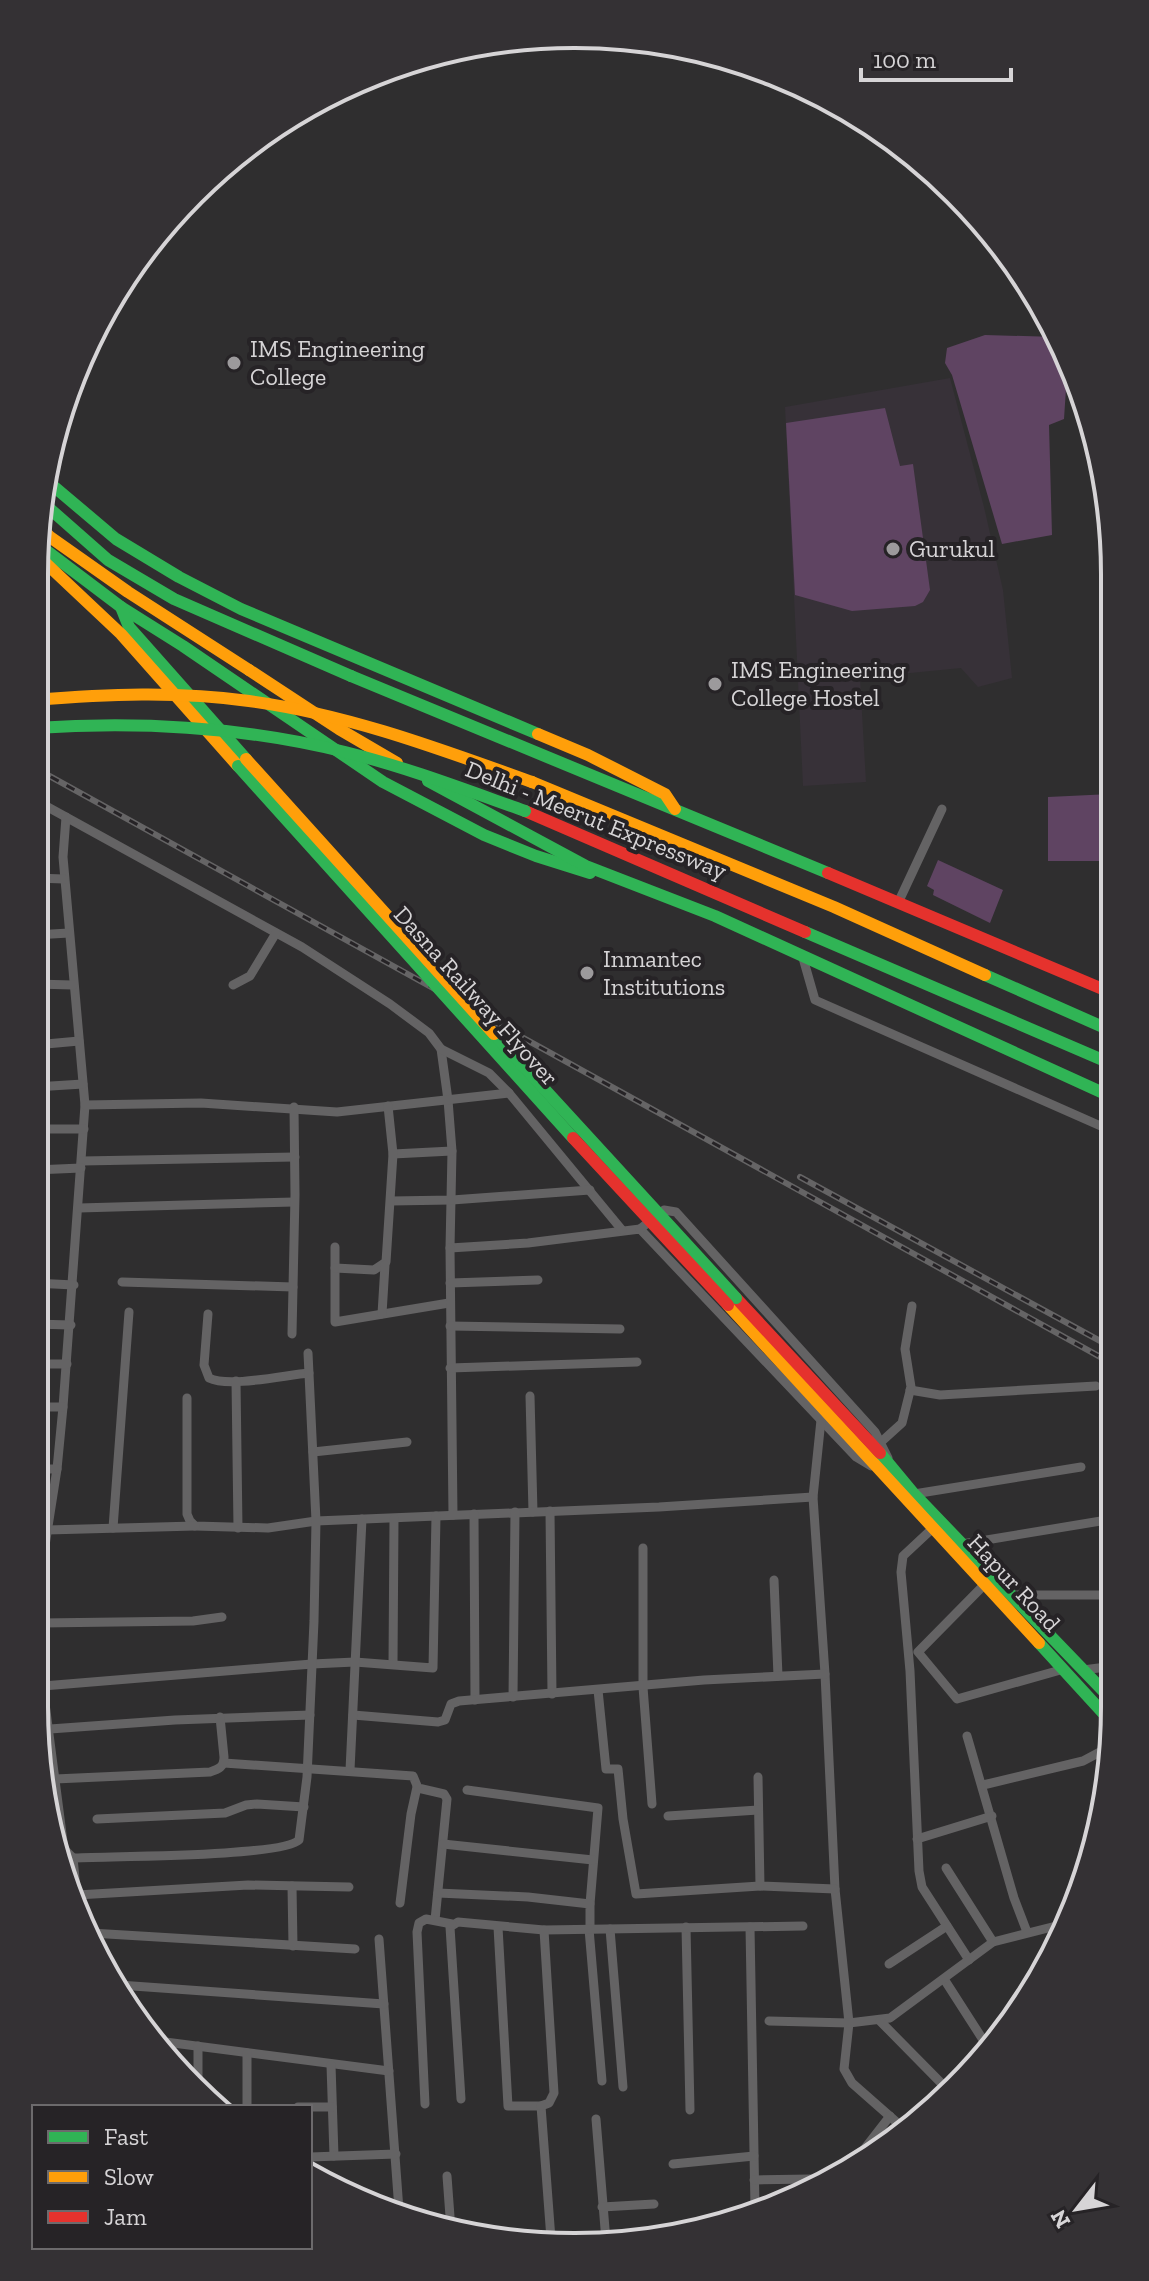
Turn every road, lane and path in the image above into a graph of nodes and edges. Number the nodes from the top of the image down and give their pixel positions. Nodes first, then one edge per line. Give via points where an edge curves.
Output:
1 (55, 491) edge
2 (68, 506) junction
3 (52, 511) edge
4 (49, 536) edge
5 (49, 550) edge
6 (56, 554) junction
7 (48, 565) edge
8 (197, 587) junction
9 (121, 607) junction
10 (173, 639) junction
11 (48, 699) edge
12 (48, 728) edge
13 (48, 807) edge
14 (675, 809) junction
15 (942, 809) dead end
16 (66, 817) junction
17 (48, 878) edge
18 (64, 879) junction
19 (632, 884) junction
20 (898, 903) junction
21 (69, 933) junction
22 (276, 933) junction
23 (48, 934) edge
24 (803, 956) junction
25 (48, 984) edge
26 (73, 985) junction
27 (233, 985) dead end
28 (1101, 988) edge
29 (1101, 1026) edge
30 (79, 1041) junction
31 (48, 1044) edge
32 (441, 1049) junction
33 (1101, 1059) edge
34 (83, 1084) junction
35 (48, 1086) edge
36 (1101, 1092) edge
37 (509, 1093) junction
38 (448, 1100) junction
39 (85, 1105) junction
40 (388, 1106) junction
41 (294, 1107) junction
42 (1101, 1126) edge
43 (48, 1129) edge
44 (84, 1129) junction
45 (452, 1151) junction
46 (393, 1154) junction
47 (295, 1157) junction
48 (82, 1164) junction
49 (48, 1168) edge
50 (590, 1190) junction
51 (452, 1200) junction
52 (391, 1201) junction
53 (294, 1202) junction
54 (79, 1208) junction
55 (640, 1229) junction
56 (622, 1230) junction
57 (335, 1247) dead end
58 (450, 1248) junction
59 (385, 1265) junction
60 (335, 1268) junction
61 (538, 1280) dead end
62 (122, 1282) dead end
63 (450, 1283) junction
64 (48, 1284) edge
65 (74, 1285) junction
66 (293, 1287) junction
67 (449, 1303) junction
68 (912, 1306) dead end
69 (129, 1312) dead end
70 (208, 1314) dead end
71 (382, 1314) junction
72 (48, 1324) edge
73 (71, 1325) junction
74 (450, 1326) junction
75 (620, 1329) dead end
76 (292, 1334) dead end
77 (308, 1353) dead end
78 (637, 1362) dead end
79 (48, 1364) edge
80 (67, 1364) junction
81 (450, 1368) junction
82 (309, 1373) junction
83 (236, 1381) junction
84 (1096, 1386) dead end
85 (910, 1390) junction
86 (530, 1396) dead end
87 (187, 1398) dead end
88 (48, 1407) edge
89 (63, 1407) junction
90 (821, 1420) junction
91 (856, 1435) junction
92 (407, 1442) dead end
93 (881, 1442) junction
94 (313, 1452) junction
95 (1081, 1467) dead end
96 (48, 1469) edge
97 (57, 1469) junction
98 (886, 1469) junction
99 (914, 1494) junction
100 (813, 1497) junction
101 (550, 1511) junction
102 (515, 1512) junction
103 (533, 1512) junction
104 (474, 1514) junction
105 (453, 1515) junction
106 (436, 1516) junction
107 (362, 1519) junction
108 (394, 1519) junction
109 (316, 1521) junction
110 (1101, 1521) edge
111 (48, 1524) edge
112 (195, 1526) junction
113 (113, 1528) junction
114 (238, 1528) junction
115 (933, 1528) junction
116 (48, 1530) edge
117 (962, 1544) junction
118 (643, 1548) dead end
119 (774, 1580) dead end
120 (985, 1584) junction
121 (1011, 1595) junction
122 (1101, 1595) edge
123 (222, 1617) dead end
124 (48, 1623) edge
125 (355, 1662) junction
126 (312, 1664) junction
127 (393, 1664) junction
128 (1101, 1668) edge
129 (1064, 1669) junction
130 (1083, 1670) junction
131 (825, 1674) junction
132 (778, 1676) junction
133 (48, 1686) edge
134 (643, 1687) junction
135 (1101, 1689) edge
136 (598, 1690) junction
137 (552, 1694) junction
138 (513, 1697) junction
139 (475, 1700) junction
140 (1101, 1710) edge
141 (310, 1715) junction
142 (353, 1715) junction
143 (220, 1717) junction
144 (48, 1719) edge
145 (50, 1729) junction
146 (967, 1736) dead end
147 (49, 1743) edge
148 (1099, 1753) edge
149 (224, 1763) junction
150 (308, 1768) junction
151 (350, 1770) junction
152 (53, 1775) edge
153 (758, 1777) dead end
154 (55, 1779) junction
155 (983, 1785) junction
156 (417, 1787) junction
157 (467, 1790) dead end
158 (57, 1802) edge
159 (652, 1804) dead end
160 (304, 1807) junction
161 (758, 1810) junction
162 (668, 1816) dead end
163 (992, 1816) junction
164 (97, 1819) dead end
165 (917, 1839) junction
166 (443, 1844) junction
167 (70, 1855) edge
168 (73, 1858) junction
169 (593, 1860) junction
170 (946, 1868) dead end
171 (74, 1871) edge
172 (292, 1886) junction
173 (760, 1886) junction
174 (349, 1887) dead end
175 (835, 1889) junction
176 (438, 1893) junction
177 (83, 1895) edge
178 (400, 1903) dead end
179 (590, 1904) junction
180 (435, 1920) junction
181 (452, 1924) junction
182 (803, 1926) dead end
183 (947, 1926) junction
184 (1053, 1926) edge
185 (498, 1927) junction
186 (686, 1927) junction
187 (750, 1927) junction
188 (590, 1929) junction
189 (610, 1929) junction
190 (544, 1930) junction
191 (1027, 1932) junction
192 (100, 1934) edge
193 (379, 1939) dead end
194 (993, 1942) junction
195 (293, 1946) junction
196 (355, 1949) dead end
197 (969, 1960) junction
198 (889, 1964) dead end
199 (944, 1979) junction
200 (129, 1986) edge
201 (384, 2004) junction
202 (769, 2021) dead end
203 (880, 2021) junction
204 (849, 2023) junction
205 (982, 2039) edge
206 (170, 2042) edge
207 (198, 2046) junction
208 (247, 2053) junction
209 (331, 2065) junction
210 (389, 2071) junction
211 (198, 2075) edge
212 (602, 2081) dead end
213 (942, 2084) edge
214 (623, 2087) dead end
215 (461, 2099) dead end
216 (425, 2104) dead end
217 (247, 2105) edge
218 (541, 2106) junction
219 (312, 2107) edge
220 (332, 2107) junction
221 (690, 2110) dead end
222 (890, 2116) junction
223 (596, 2119) dead end
224 (897, 2122) edge
225 (870, 2142) edge
226 (396, 2154) junction
227 (334, 2156) junction
228 (754, 2156) junction
229 (312, 2157) edge
230 (673, 2164) dead end
231 (447, 2176) dead end
232 (807, 2179) edge
233 (754, 2180) junction
234 (755, 2201) edge
235 (399, 2203) edge
236 (654, 2204) dead end
237 (602, 2207) junction
238 (450, 2218) edge
239 (550, 2232) edge
240 (605, 2232) edge

1 - 2 main road
2 - 6 main road
2 - 8 main road via 140,556
3 - 14 main road, bridge via 108,560 174,599
4 - 19 main road, bridge via 339,729 480,811
5 - 6 main road
6 - 9 main road
7 - 91 main road, Dasna Railway Flyover, bridge via 92,605 582,1148
8 - 10 main road
8 - 14 main road via 588,755 665,794
9 - 10 main road
9 - 91 main road, Dasna Railway Flyover, bridge via 134,633
10 - 19 main road via 416,801 551,863
11 - 29 main road, Delhi - Meerut Expressway, bridge via 205,698 279,706 399,736 532,782 834,907
12 - 33 main road, Delhi - Meerut Expressway, bridge via 157,728 272,737 393,766 525,811
13 - 16 street
14 - 20 main road
15 - 20 street
16 - 18 street
16 - 22 street
17 - 18 street
18 - 21 street
19 - 24 main road
20 - 28 main road
21 - 23 street
21 - 26 street
22 - 27 street via 250,976
22 - 32 street via 390,1004 429,1033
24 - 36 main road
24 - 42 street via 815,1000
25 - 26 street
26 - 30 street
30 - 31 street
30 - 34 street
32 - 37 street via 489,1073
32 - 38 street
34 - 35 street
34 - 39 street
37 - 38 street
37 - 50 street
38 - 40 street
38 - 45 street
39 - 41 street
39 - 44 street
40 - 41 street via 337,1112
40 - 46 street
41 - 47 street
43 - 44 street
44 - 48 street
45 - 46 street
45 - 51 street
46 - 52 street
47 - 48 street
47 - 53 street
48 - 49 street
48 - 54 street
50 - 51 street
50 - 56 street
51 - 52 street
51 - 58 street
52 - 59 street
53 - 54 street
53 - 66 street
54 - 65 street
55 - 56 street
55 - 90 street
55 - 93 street via 664,1210 676,1212
56 - 58 street
57 - 60 street
58 - 63 street
59 - 60 street via 374,1270
59 - 71 street
60 - 71 street via 335,1322
61 - 63 street
62 - 66 street
63 - 67 street
64 - 65 street
65 - 73 street
66 - 76 street
67 - 71 street
67 - 74 street
68 - 85 street via 905,1349
69 - 113 street
70 - 83 street via 206,1373 216,1381
72 - 73 street
73 - 80 street
74 - 75 street
74 - 81 street
77 - 82 street
78 - 81 street
79 - 80 street
80 - 89 street
81 - 105 street
82 - 83 street
82 - 94 street
83 - 114 street
84 - 85 street via 940,1395
85 - 93 street via 902,1423
86 - 103 street
87 - 112 street via 187,1514
88 - 89 street
89 - 97 street
90 - 98 street via 856,1457
90 - 100 street
91 - 98 main road, Dasna Railway Flyover
92 - 94 street
93 - 98 street
94 - 109 street
95 - 99 street
96 - 97 street
97 - 111 street
98 - 99 main road, Hapur Road
98 - 115 main road, Hapur Road
99 - 117 main road, Hapur Road
100 - 101 street
100 - 131 street
101 - 103 street
101 - 137 street
102 - 103 street
102 - 104 street
102 - 138 street
104 - 105 street
104 - 139 street
105 - 106 street
106 - 108 street
106 - 127 street via 433,1668
107 - 108 street
107 - 109 street
107 - 125 street
108 - 127 street
109 - 114 street
109 - 126 street
110 - 117 street
112 - 113 street
112 - 114 street
113 - 116 street
115 - 120 main road, Hapur Road
115 - 165 street via 903,1556 901,1572
117 - 121 main road, Hapur Road
118 - 134 street
119 - 132 street
120 - 129 main road, Hapur Road
120 - 129 street via 918,1652 957,1699
121 - 122 street
121 - 130 main road, Hapur Road
123 - 124 street
125 - 126 street
125 - 127 street
125 - 142 street
126 - 133 street
126 - 141 street
128 - 130 street
129 - 140 main road, Hapur Road
130 - 135 main road, Hapur Road
131 - 132 street
131 - 175 street
132 - 134 street
134 - 136 street
134 - 159 street
136 - 137 street
136 - 173 street via 606,1769 618,1769 636,1894
137 - 138 street
138 - 139 street
139 - 142 street via 454,1702 445,1720 438,1722
141 - 143 street
141 - 150 street
142 - 151 street
143 - 145 street
143 - 149 street
144 - 145 street
145 - 147 street
146 - 155 street
148 - 155 street
149 - 150 street
149 - 154 street via 210,1772
150 - 151 street
150 - 160 street
151 - 156 street via 413,1776
152 - 154 street
153 - 161 street
154 - 158 street
155 - 163 street
156 - 166 street via 447,1797
156 - 178 street
157 - 169 street via 598,1808
160 - 164 street via 257,1804 225,1813
160 - 168 street via 299,1840 287,1847
161 - 162 street
161 - 173 street
163 - 165 street
163 - 191 street
165 - 183 street via 922,1887
166 - 169 street
166 - 176 street
167 - 168 street
168 - 171 street
169 - 179 street
170 - 194 street
172 - 174 street
172 - 177 street
172 - 195 street
173 - 175 street
175 - 204 street
176 - 179 street
176 - 180 street
179 - 188 street
180 - 181 street
180 - 216 street via 419,1923 417,1932
181 - 185 street
181 - 215 street
182 - 187 street
183 - 197 street
183 - 198 street
184 - 191 street
185 - 190 street
185 - 218 street via 508,2106
186 - 187 street
186 - 189 street
186 - 221 street
187 - 228 street
188 - 189 street
188 - 190 street
188 - 212 street
189 - 214 street
190 - 218 street via 554,2093
191 - 194 street
192 - 195 street
193 - 201 street
194 - 197 street
195 - 196 street
197 - 199 street
199 - 203 street
199 - 205 street
200 - 201 street
201 - 210 street
202 - 204 street
203 - 204 street
203 - 213 street
204 - 222 street via 845,2076
206 - 207 street
207 - 208 street
207 - 211 street
208 - 209 street
208 - 217 street
209 - 210 street
209 - 220 street
210 - 226 street
218 - 239 street
219 - 220 street
220 - 227 street
222 - 224 street
222 - 225 street
223 - 237 street
226 - 227 street
226 - 235 street
227 - 229 street
228 - 230 street
228 - 233 street
231 - 238 street
232 - 233 street
233 - 234 street
236 - 237 street
237 - 240 street

